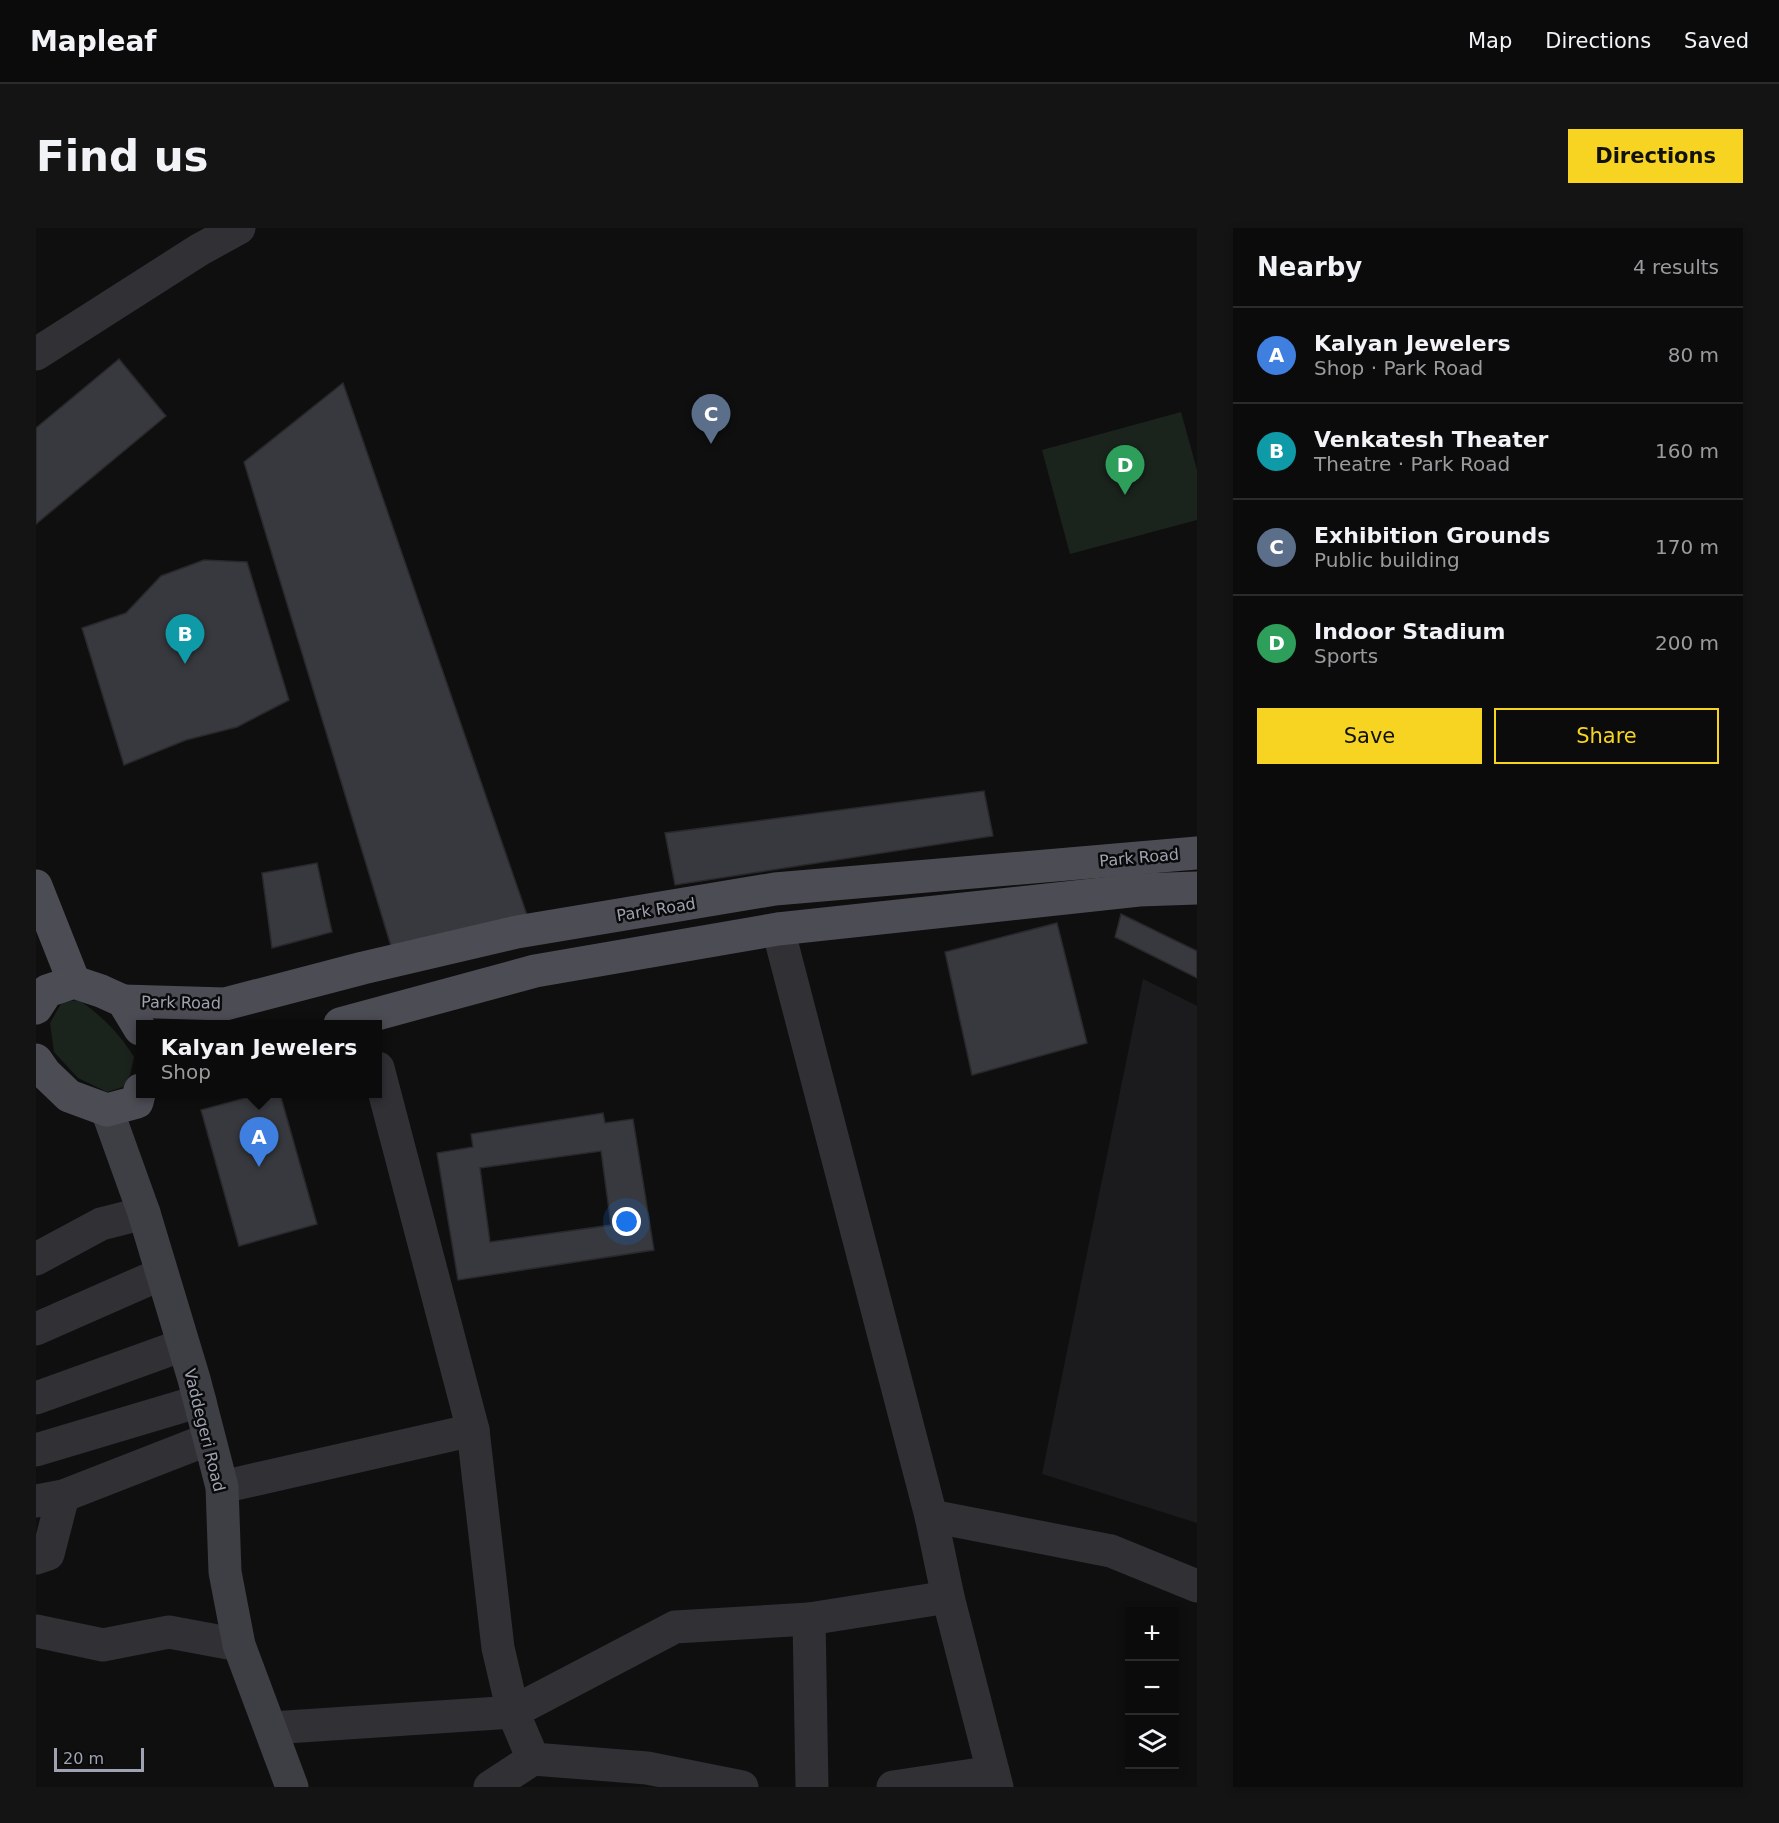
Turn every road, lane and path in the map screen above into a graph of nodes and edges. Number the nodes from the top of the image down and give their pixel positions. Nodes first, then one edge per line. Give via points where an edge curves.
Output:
1 (239, 228) edge
2 (36, 354) edge
3 (1197, 853) edge
4 (36, 886) edge
5 (1197, 888) edge
6 (778, 929) junction
7 (74, 982) junction
8 (123, 1001) junction
9 (36, 1008) edge
10 (367, 1020) edge
11 (136, 1021) edge
12 (36, 1060) edge
13 (382, 1083) edge
14 (134, 1099) edge
15 (144, 1213) junction
16 (36, 1259) edge
17 (161, 1274) junction
18 (36, 1329) edge
19 (183, 1345) junction
20 (36, 1398) edge
21 (200, 1401) junction
22 (474, 1430) junction
23 (209, 1439) junction
24 (36, 1450) edge
25 (222, 1487) junction
26 (49, 1499) edge
27 (932, 1516) junction
28 (36, 1558) edge
29 (1197, 1586) edge
30 (948, 1597) junction
31 (809, 1619) junction
32 (36, 1631) edge
33 (239, 1645) junction
34 (513, 1712) junction
35 (271, 1728) junction
36 (533, 1759) junction
37 (648, 1777) edge
38 (995, 1779) edge
39 (292, 1787) edge
40 (490, 1787) edge
41 (742, 1787) edge
42 (812, 1787) edge
43 (893, 1787) edge

1 - 2 street
3 - 8 main road, Park Road via 775,889 516,932 225,1004
4 - 7 main road
5 - 6 main road, Park Road via 1138,890
6 - 10 main road, Park Road via 535,971
6 - 27 street
7 - 8 main road
7 - 9 main road via 47,991
8 - 11 main road
12 - 14 main road via 69,1096
13 - 22 street
14 - 15 street, Vaddegeri Road
15 - 16 street via 101,1224
15 - 17 street, Vaddegeri Road
17 - 18 street
17 - 19 street, Vaddegeri Road
19 - 20 street
19 - 21 street, Vaddegeri Road
21 - 23 street, Vaddegeri Road
21 - 24 street
22 - 25 street
22 - 34 street via 498,1648
23 - 25 street, Vaddegeri Road
23 - 26 street
25 - 33 street, Vaddegeri Road via 225,1572
26 - 28 street via 48,1554
27 - 29 street via 1111,1551
27 - 30 street
30 - 31 street
30 - 38 street
31 - 34 street via 675,1628
31 - 42 street
32 - 33 street via 103,1645 169,1632
33 - 35 street, Vaddegeri Road
34 - 35 street
34 - 36 street
35 - 39 street, Vaddegeri Road
36 - 37 street
36 - 40 street
37 - 41 street
38 - 43 street

